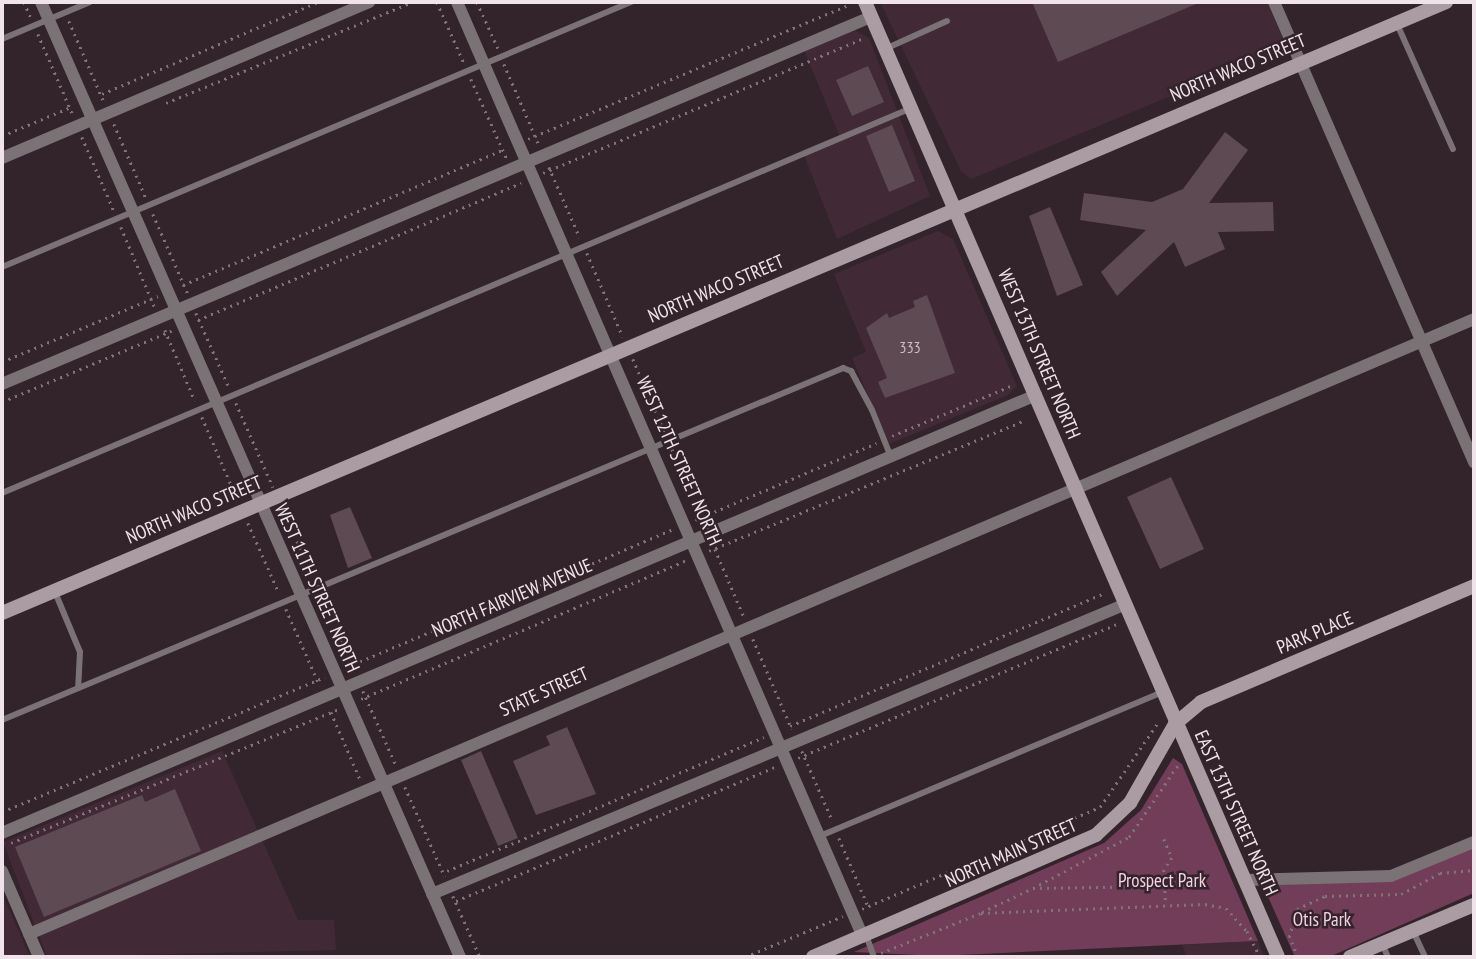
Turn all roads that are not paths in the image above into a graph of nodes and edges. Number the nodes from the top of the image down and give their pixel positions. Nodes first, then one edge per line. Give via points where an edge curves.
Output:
1 (41, 2) edge
2 (90, 2) edge
3 (369, 2) edge
4 (457, 2) edge
5 (631, 2) edge
6 (865, 2) edge
7 (1274, 2) edge
8 (1446, 2) edge
9 (871, 17) junction
10 (48, 19) junction
11 (947, 21) dead end
12 (1396, 23) junction
13 (2, 39) edge
14 (886, 49) junction
15 (1301, 63) junction
16 (484, 64) junction
17 (911, 108) junction
18 (94, 126) junction
19 (1453, 149) dead end
20 (2, 158) edge
21 (527, 163) junction
22 (955, 209) junction
23 (132, 212) junction
24 (567, 253) junction
25 (2, 267) edge
26 (176, 312) junction
27 (1474, 319) edge
28 (1422, 341) junction
29 (611, 354) junction
30 (2, 384) edge
31 (1036, 395) junction
32 (215, 401) junction
33 (651, 446) junction
34 (891, 457) junction
35 (1474, 462) edge
36 (1076, 488) junction
37 (2, 493) edge
38 (259, 503) junction
39 (693, 542) junction
40 (1474, 586) edge
41 (54, 590) junction
42 (299, 594) junction
43 (1126, 604) junction
44 (2, 613) edge
45 (732, 631) junction
46 (78, 688) junction
47 (342, 691) junction
48 (1162, 692) junction
49 (2, 720) edge
50 (1175, 724) junction
51 (782, 748) junction
52 (383, 784) junction
53 (4, 832) edge
54 (820, 836) junction
55 (1474, 842) edge
56 (2, 871) edge
57 (1245, 880) junction
58 (432, 894) junction
59 (1474, 905) edge
60 (1413, 931) junction
61 (29, 934) junction
62 (865, 936) junction
63 (1385, 950) edge
64 (38, 957) edge
65 (460, 957) edge
66 (813, 957) edge
67 (874, 957) edge
68 (1278, 957) edge
69 (1349, 957) edge
70 (1424, 957) edge

1 - 10 street, WEST 11TH STREET NORTH
2 - 10 lane
3 - 18 street
4 - 16 street, WEST 12TH STREET NORTH
5 - 16 lane
6 - 9 street, WEST 13TH STREET NORTH
7 - 15 street
8 - 12 street, NORTH WACO STREET
9 - 14 street, WEST 13TH STREET NORTH
9 - 21 street
10 - 13 lane
10 - 18 street, WEST 11TH STREET NORTH
11 - 14 lane
12 - 15 street, NORTH WACO STREET
12 - 19 lane
14 - 17 street, WEST 13TH STREET NORTH
15 - 22 street, NORTH WACO STREET
15 - 28 street
16 - 21 street, WEST 12TH STREET NORTH
16 - 23 lane
17 - 22 street, WEST 13TH STREET NORTH
17 - 24 lane
18 - 20 street
18 - 23 street, WEST 11TH STREET NORTH
21 - 24 street, WEST 12TH STREET NORTH
21 - 26 street
22 - 29 street, NORTH WACO STREET
22 - 31 street, WEST 13TH STREET NORTH
23 - 25 lane
23 - 26 street, WEST 11TH STREET NORTH
24 - 29 street, WEST 12TH STREET NORTH
24 - 32 lane
26 - 30 street
26 - 32 street, WEST 11TH STREET NORTH
27 - 28 street
28 - 35 street
28 - 36 street
29 - 33 street, WEST 12TH STREET NORTH
29 - 38 street, NORTH WACO STREET
31 - 34 street, NORTH FAIRVIEW AVENUE
31 - 36 street, WEST 13TH STREET NORTH
32 - 37 lane
32 - 38 street, WEST 11TH STREET NORTH
33 - 34 lane via 843,368 851,372
33 - 39 street, WEST 12TH STREET NORTH
33 - 42 lane
34 - 39 street, NORTH FAIRVIEW AVENUE
36 - 43 street, WEST 13TH STREET NORTH
36 - 45 street, STATE STREET
38 - 41 street, NORTH WACO STREET
38 - 42 street, WEST 11TH STREET NORTH
39 - 45 street, WEST 12TH STREET NORTH
39 - 47 street, NORTH FAIRVIEW AVENUE
40 - 50 street, PARK PLACE via 1201,702
41 - 44 street, NORTH WACO STREET
41 - 46 lane via 80,652
42 - 46 lane
42 - 47 street, WEST 11TH STREET NORTH
43 - 48 street, WEST 13TH STREET NORTH
43 - 51 street
45 - 51 street, WEST 12TH STREET NORTH
45 - 52 street, STATE STREET
46 - 49 lane
47 - 52 street, WEST 11TH STREET NORTH
47 - 53 street, NORTH FAIRVIEW AVENUE
48 - 50 street, WEST 13TH STREET NORTH
48 - 54 lane
50 - 57 street, EAST 13TH STREET NORTH
50 - 62 street, NORTH MAIN STREET via 1129,803 1096,835
51 - 54 street, WEST 12TH STREET NORTH
51 - 58 street
52 - 58 street, WEST 11TH STREET NORTH
52 - 61 street, STATE STREET
54 - 62 street, WEST 12TH STREET NORTH
55 - 57 street via 1391,876
56 - 61 street
57 - 68 street, EAST 13TH STREET NORTH
58 - 65 street, WEST 11TH STREET NORTH
59 - 60 street
60 - 63 street
60 - 70 lane
61 - 64 street
62 - 66 street, NORTH MAIN STREET
62 - 67 lane
63 - 69 street

